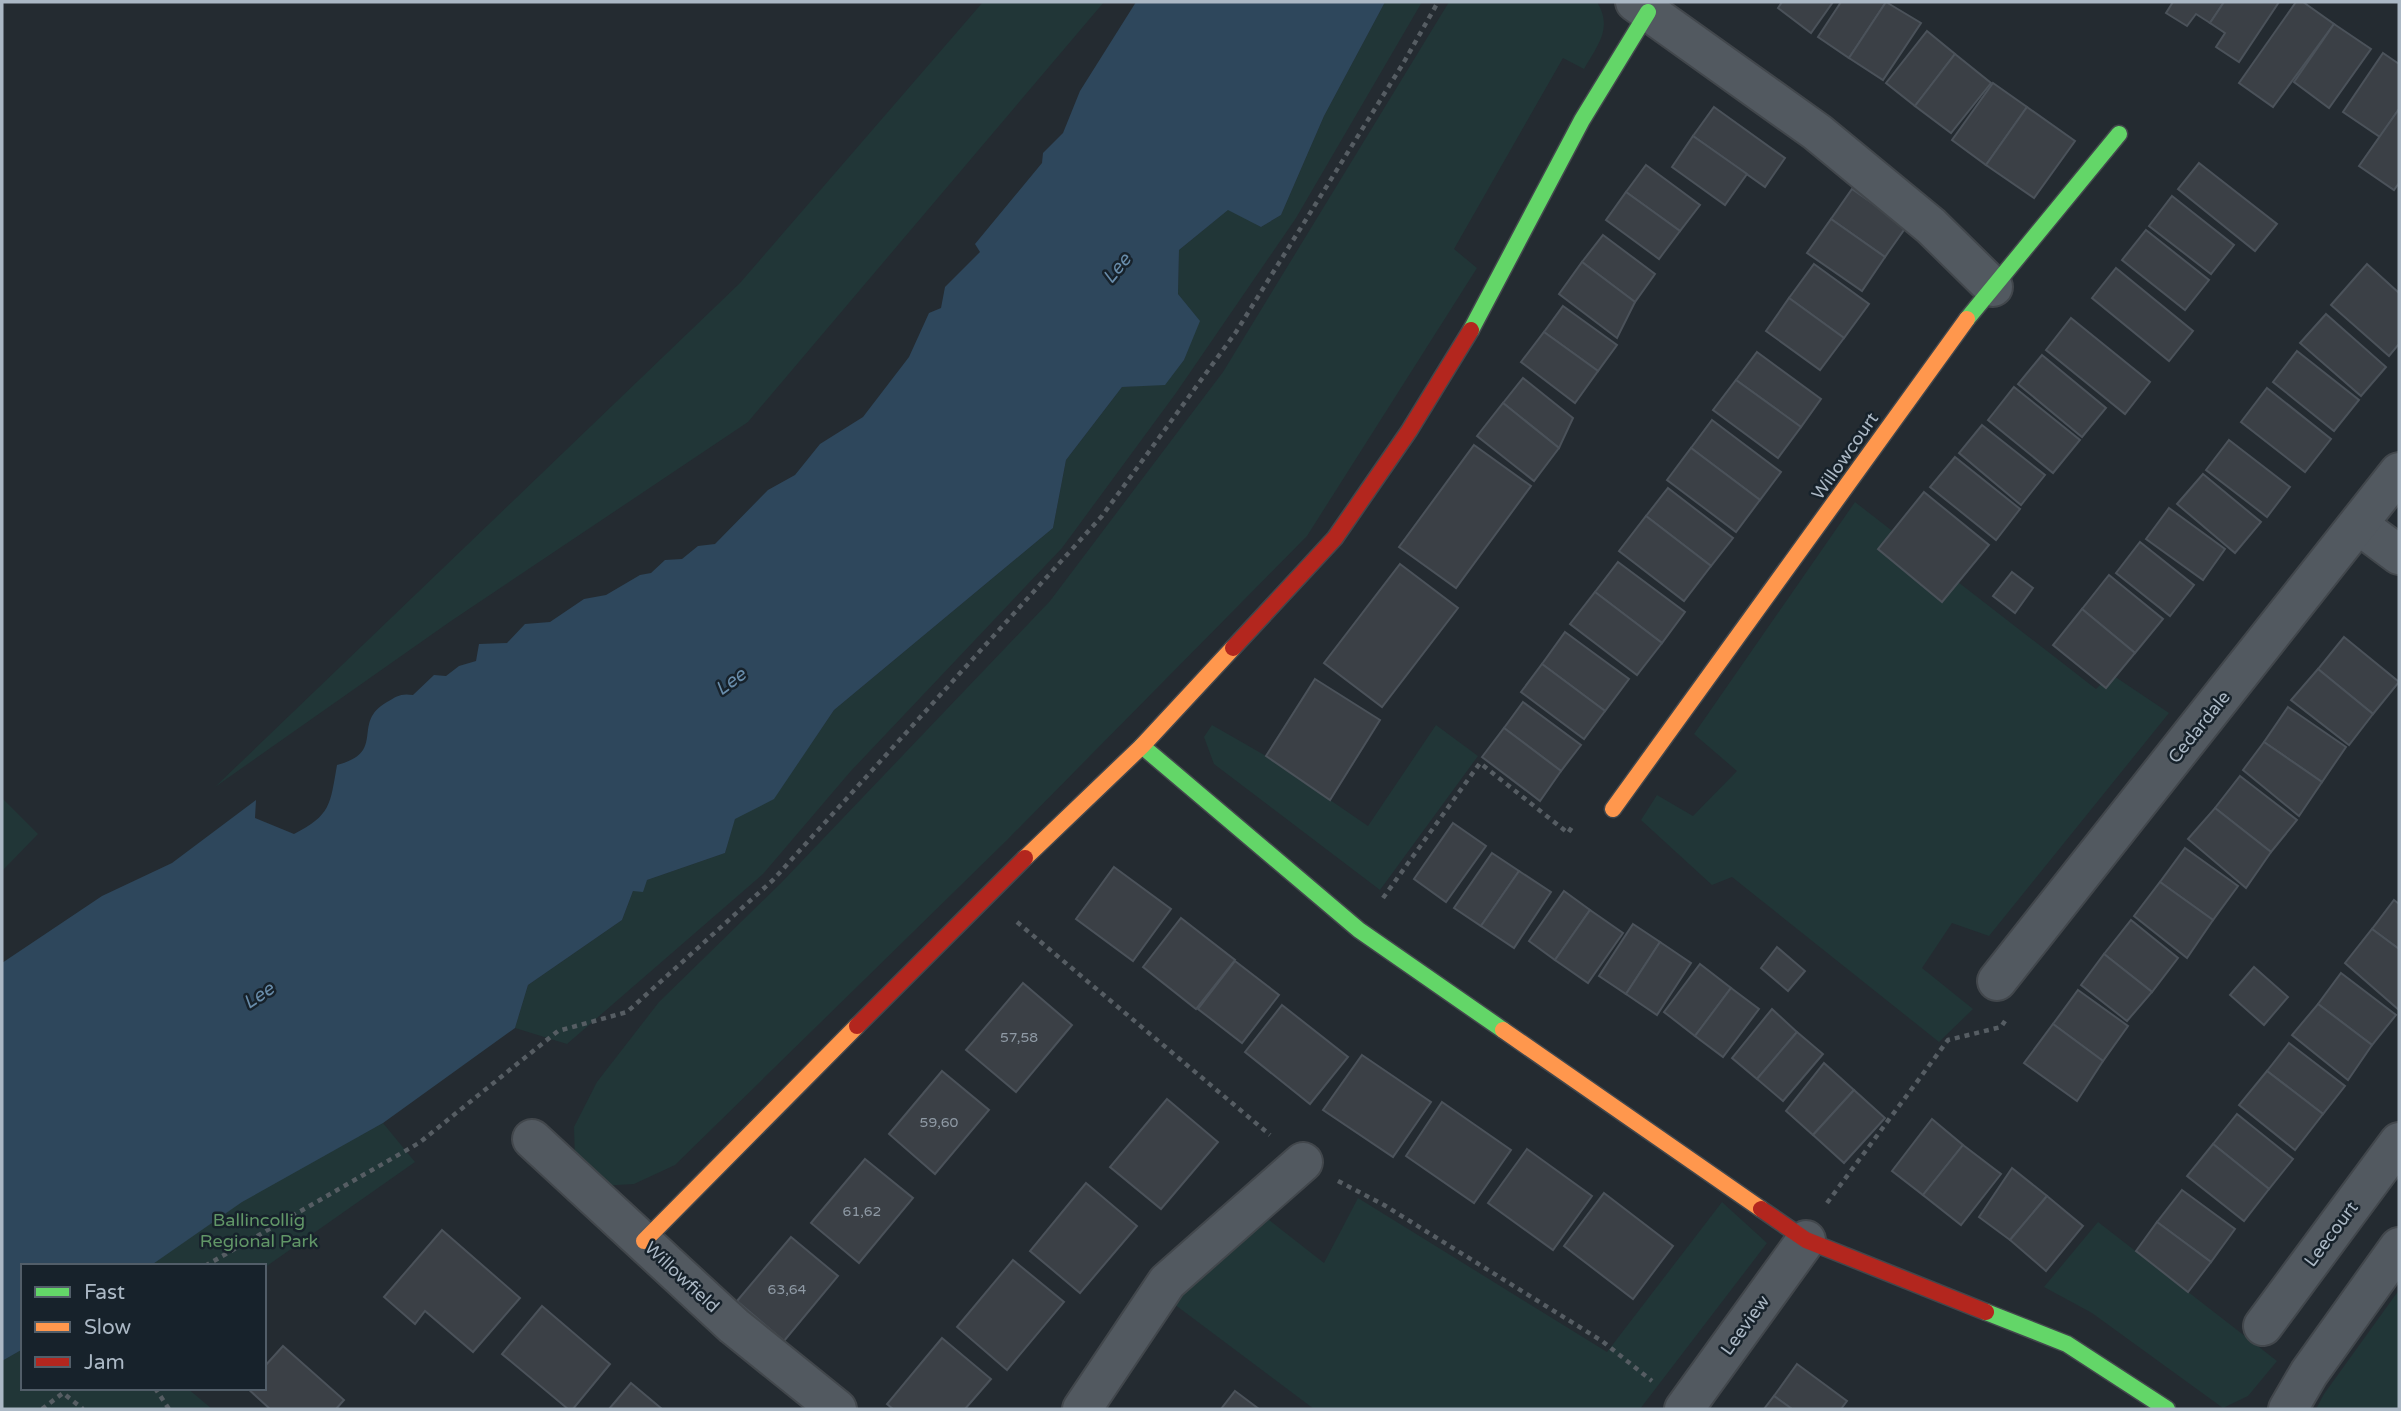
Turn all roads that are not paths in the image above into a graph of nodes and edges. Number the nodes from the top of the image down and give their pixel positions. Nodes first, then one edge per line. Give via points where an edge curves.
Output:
1 (1642, 7) edge
2 (2119, 134) dead end
3 (1993, 287) junction
4 (2399, 472) edge
5 (2360, 526) junction
6 (2399, 555) edge
7 (1142, 746) junction
8 (1613, 809) road end
9 (1997, 981) road end
10 (532, 1139) dead end
11 (2399, 1142) edge
12 (1303, 1162) road end
13 (1804, 1239) junction
14 (644, 1241) junction
15 (2399, 1247) edge
16 (2263, 1326) dead end
17 (1685, 1408) edge
18 (837, 1409) edge
19 (1082, 1409) edge
20 (2167, 1409) edge
21 (2288, 1409) edge

1 - 3 street via 1816,132 1931,226
1 - 7 street via 1475,323 1402,441 1335,538
2 - 3 street, Willowcourt
3 - 8 street, Willowcourt via 1949,341
4 - 5 street, Cedardale
5 - 6 street
5 - 9 street, Cedardale
7 - 13 street via 1359,930
7 - 14 street via 986,895
10 - 14 street, Willowfield
11 - 16 street, Leecourt
12 - 19 street via 1167,1282
13 - 17 street, Leeview
13 - 20 street via 2067,1344
14 - 18 street, Willowfield via 734,1326
15 - 21 street

